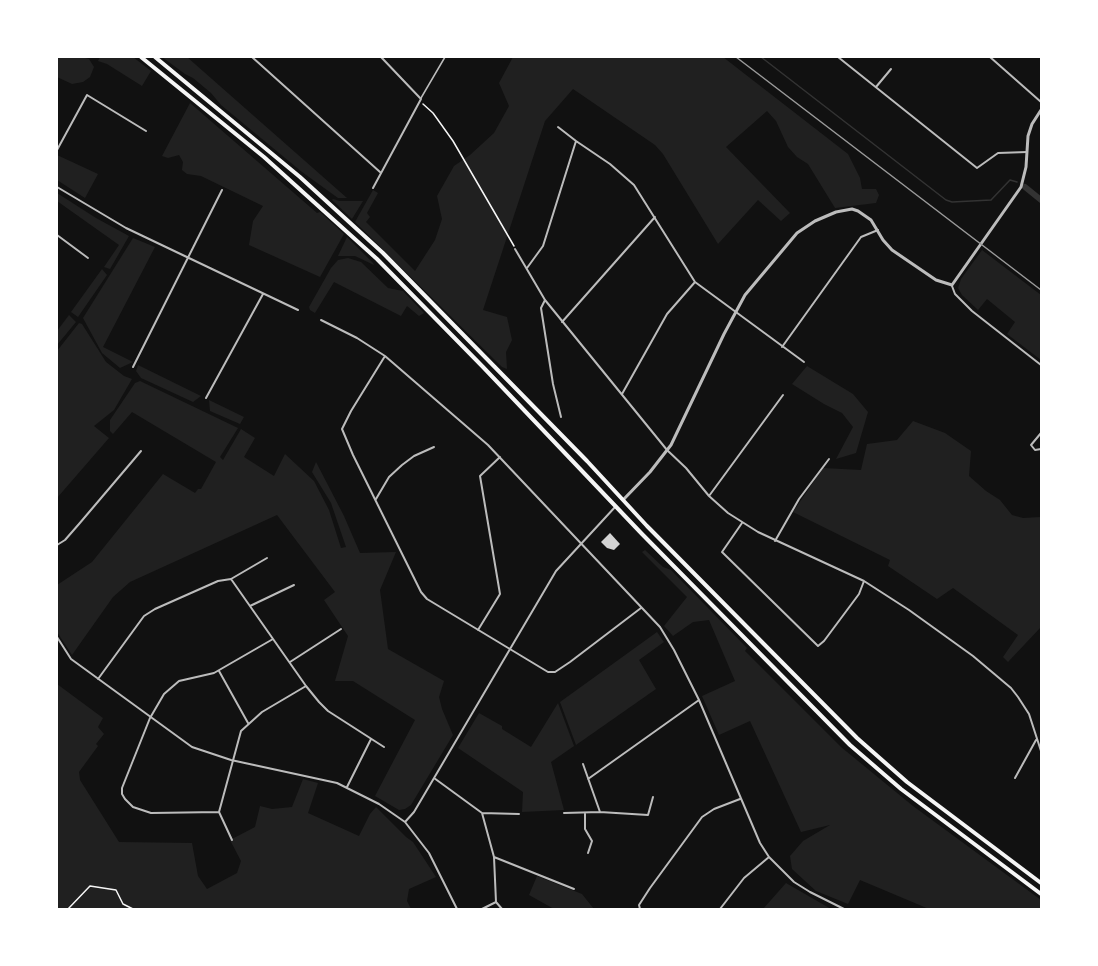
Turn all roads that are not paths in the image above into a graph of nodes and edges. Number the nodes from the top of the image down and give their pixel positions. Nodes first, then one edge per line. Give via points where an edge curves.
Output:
1 (141, 57) edge
2 (155, 57) edge
3 (252, 57) edge
4 (381, 57) edge
5 (445, 57) edge
6 (838, 57) edge
7 (990, 57) edge
8 (891, 69) dead end
9 (876, 87) junction
10 (421, 99) junction
11 (1041, 102) edge
12 (1041, 110) edge
13 (558, 127) dead end
14 (146, 131) dead end
15 (576, 141) junction
16 (57, 150) edge
17 (1027, 152) junction
18 (380, 172) junction
19 (57, 187) edge
20 (373, 188) dead end
21 (222, 190) dead end
22 (655, 217) junction
23 (878, 230) junction
24 (57, 236) edge
25 (516, 249) road end
26 (88, 258) dead end
27 (188, 258) junction
28 (527, 268) junction
29 (694, 282) junction
30 (952, 285) junction
31 (263, 294) junction
32 (545, 300) junction
33 (298, 310) dead end
34 (735, 313) junction
35 (321, 320) dead end
36 (562, 322) junction
37 (782, 347) junction
38 (385, 356) junction
39 (804, 362) dead end
40 (1041, 365) edge
41 (133, 367) dead end
42 (622, 394) junction
43 (783, 394) dead end
44 (206, 398) dead end
45 (561, 417) dead end
46 (1041, 433) edge
47 (434, 447) dead end
48 (1041, 449) edge
49 (667, 450) junction
50 (141, 451) dead end
51 (500, 457) junction
52 (829, 459) dead end
53 (709, 496) junction
54 (376, 499) junction
55 (623, 500) junction
56 (617, 506) junction
57 (742, 523) junction
58 (775, 541) junction
59 (580, 544) junction
60 (57, 545) edge
61 (267, 558) dead end
62 (231, 579) junction
63 (864, 581) junction
64 (294, 585) dead end
65 (250, 606) junction
66 (641, 608) junction
67 (341, 629) dead end
68 (478, 631) junction
69 (57, 637) edge
70 (273, 639) junction
71 (509, 649) junction
72 (290, 662) junction
73 (219, 671) junction
74 (98, 679) junction
75 (306, 686) junction
76 (699, 700) junction
77 (150, 718) junction
78 (248, 723) junction
79 (371, 739) junction
80 (1036, 740) junction
81 (384, 747) dead end
82 (1041, 751) edge
83 (231, 760) junction
84 (583, 764) dead end
85 (434, 777) junction
86 (588, 778) junction
87 (1015, 778) dead end
88 (347, 787) junction
89 (653, 797) dead end
90 (740, 799) junction
91 (219, 812) junction
92 (600, 812) junction
93 (482, 813) junction
94 (564, 813) dead end
95 (585, 813) junction
96 (519, 814) dead end
97 (405, 822) junction
98 (232, 840) dead end
99 (588, 853) dead end
100 (494, 857) junction
101 (769, 857) junction
102 (1041, 883) edge
103 (573, 889) dead end
104 (1041, 894) edge
105 (496, 902) junction
106 (457, 909) edge
107 (482, 909) edge
108 (502, 909) edge
109 (640, 909) edge
110 (720, 909) edge
111 (844, 909) edge

1 - 56 highway via 264,157 355,238
2 - 55 highway via 358,229
3 - 18 street
4 - 10 street
5 - 10 lane
6 - 9 street
7 - 11 street
8 - 9 street
9 - 17 street via 977,168 998,153
10 - 18 street
12 - 17 street via 1028,136
13 - 15 street
14 - 16 street via 87,95
15 - 22 street via 626,177
15 - 28 street via 543,246
17 - 30 street via 1021,187
18 - 20 street
19 - 27 street via 126,228
21 - 27 street
22 - 29 street
22 - 36 street
23 - 30 street via 892,250 936,280
23 - 34 street via 866,215 852,209 806,226 786,244
23 - 37 street via 861,237
24 - 26 street
25 - 28 street
27 - 31 street
27 - 41 street
28 - 32 street
29 - 34 street
29 - 42 street via 667,314
30 - 40 street via 955,294 972,311
31 - 33 street
31 - 44 street
32 - 36 street
32 - 45 street via 541,308
34 - 37 street
34 - 49 street
35 - 38 street
36 - 42 street
37 - 39 street
38 - 51 street
38 - 54 street via 342,429
42 - 49 street
43 - 53 street
46 - 48 street via 1031,445 1035,450
47 - 54 street via 402,465 389,477
49 - 53 street
49 - 55 street
50 - 60 street via 80,524
51 - 59 street
51 - 68 street via 480,476 500,594
52 - 58 street via 799,499
53 - 57 street
54 - 68 street via 424,596
55 - 56 highway
55 - 102 highway via 880,759
56 - 59 street
56 - 104 highway via 874,766
57 - 58 street
57 - 63 street via 722,552 818,646 859,594
58 - 63 street
59 - 66 street
59 - 71 street via 556,571
61 - 62 street
62 - 65 street
62 - 74 street via 218,581 144,616
63 - 80 street via 945,635 1011,688 1029,714
64 - 65 street
65 - 70 street
66 - 71 street via 555,672 548,672
66 - 76 street via 664,633
67 - 72 street
68 - 71 street
69 - 74 street via 71,659
70 - 72 street
70 - 73 street
71 - 85 street
72 - 75 street
73 - 77 street via 179,681 164,694
73 - 78 street
74 - 77 street
75 - 78 street
75 - 79 street via 328,711
76 - 86 street
76 - 90 street
77 - 83 street via 192,747
77 - 91 street via 122,788 124,800 151,813
78 - 83 street via 237,737
79 - 81 street
79 - 88 street
80 - 82 street
80 - 87 street
83 - 88 street
83 - 91 street
84 - 86 street
85 - 93 street
85 - 97 street
86 - 92 street
88 - 97 street
89 - 92 street via 648,815
90 - 101 street
90 - 109 street via 702,817 650,888
91 - 98 street
92 - 95 street
93 - 96 street
93 - 100 street
94 - 95 street
95 - 99 street via 585,828 592,840
97 - 106 street via 429,853
100 - 103 street
100 - 105 street
101 - 110 street via 744,878
101 - 111 street via 794,882
105 - 107 street
105 - 108 street

